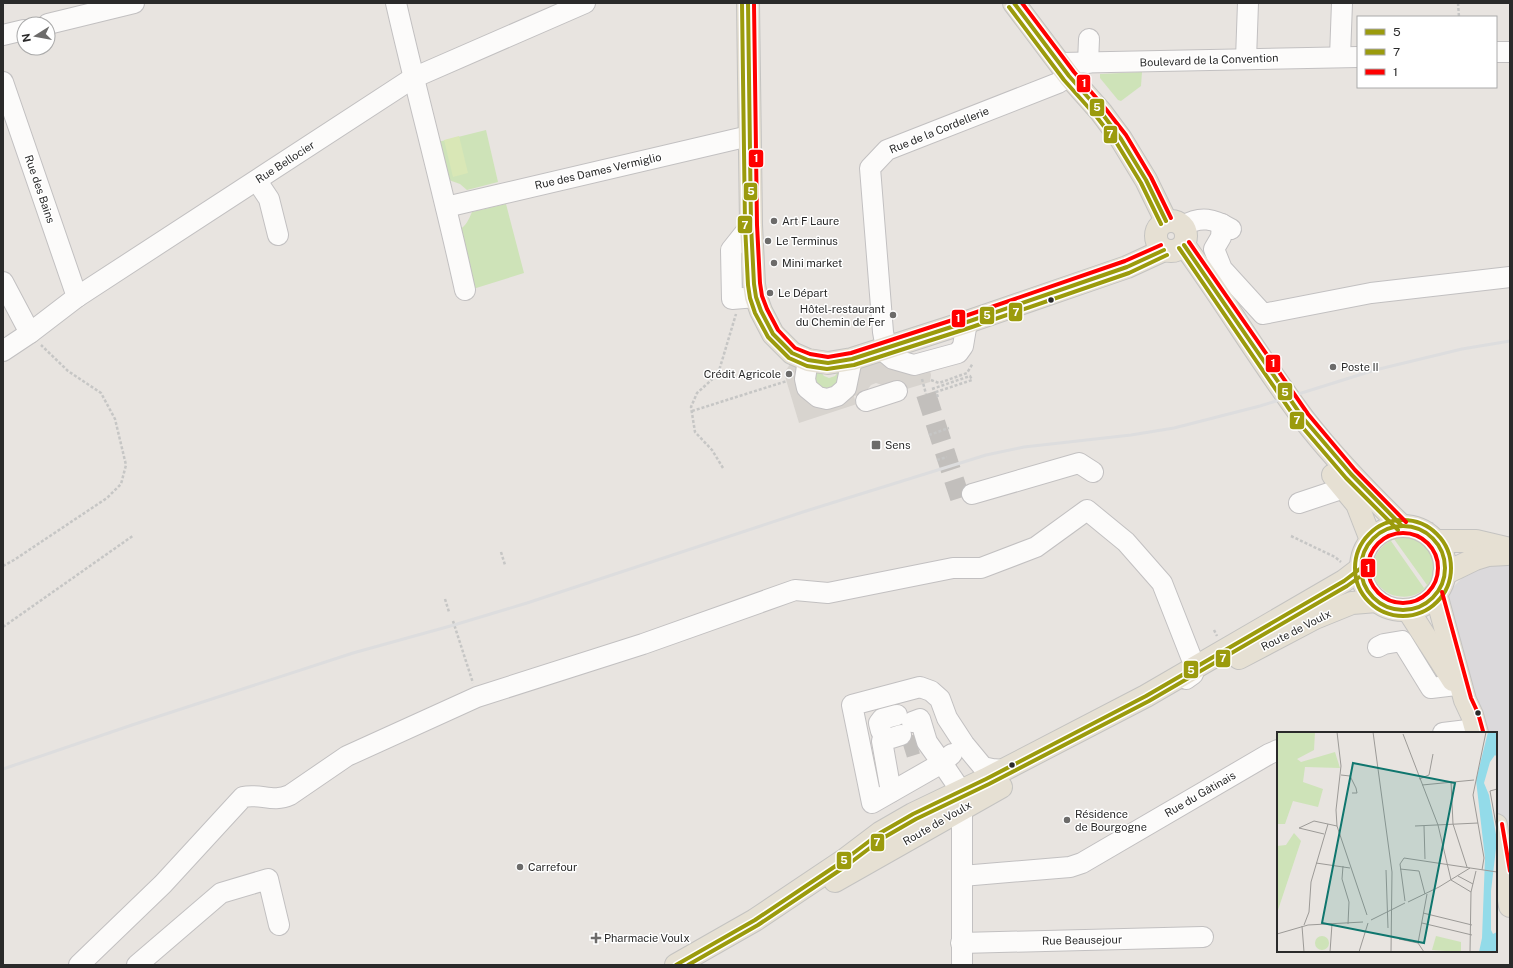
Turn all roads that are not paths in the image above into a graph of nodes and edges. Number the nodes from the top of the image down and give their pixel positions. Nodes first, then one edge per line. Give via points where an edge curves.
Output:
1 (134, 3) edge
2 (396, 3) edge
3 (584, 3) edge
4 (748, 3) edge
5 (1248, 3) edge
6 (1342, 3) edge
7 (1015, 4) edge
8 (56, 22) edge
9 (16, 32) edge
10 (3, 35) edge
11 (1089, 39) dead end
12 (1497, 52) edge
13 (1510, 52) edge
14 (1349, 57) edge
15 (1246, 59) junction
16 (1088, 63) junction
17 (1065, 70) junction
18 (413, 78) junction
19 (3, 82) edge
20 (750, 136) junction
21 (257, 181) junction
22 (446, 207) junction
23 (278, 235) dead end
24 (1173, 239) junction
25 (1510, 277) edge
26 (3, 282) edge
27 (465, 290) dead end
28 (78, 297) junction
29 (30, 333) junction
30 (885, 348) junction
31 (3, 351) edge
32 (800, 356) junction
33 (852, 359) junction
34 (896, 391) dead end
35 (866, 400) dead end
36 (1093, 472) dead end
37 (1344, 488) junction
38 (972, 494) dead end
39 (1299, 503) dead end
40 (1408, 522) junction
41 (1435, 533) junction
42 (1371, 540) junction
43 (1510, 549) edge
44 (1510, 554) edge
45 (1352, 566) junction
46 (1444, 574) junction
47 (1436, 594) junction
48 (1377, 601) junction
49 (1408, 610) junction
50 (1184, 636) junction
51 (1378, 647) dead end
52 (1248, 654) junction
53 (1216, 655) junction
54 (1195, 667) junction
55 (1172, 692) junction
56 (1461, 692) junction
57 (1476, 731) edge
58 (1460, 732) edge
59 (964, 744) junction
60 (1277, 750) edge
61 (942, 763) junction
62 (1004, 770) junction
63 (891, 792) junction
64 (962, 800) junction
65 (1497, 828) edge
66 (1507, 869) edge
67 (962, 876) junction
68 (1510, 906) edge
69 (279, 925) dead end
70 (1202, 937) dead end
71 (961, 943) junction
72 (79, 965) edge
73 (137, 965) edge
74 (676, 965) edge
75 (962, 965) edge

1 - 8 street
2 - 18 street
3 - 18 street, Rue Bellocier
4 - 20 main road
5 - 15 street
6 - 14 street
7 - 17 main road
9 - 10 street
11 - 16 street
12 - 13 street
14 - 15 street, Boulevard de la Convention
15 - 16 street, Boulevard de la Convention
16 - 17 street, Boulevard de la Convention
17 - 24 main road via 1121,139 1146,180
17 - 30 street, Rue de la Cordellerie via 1058,83 887,150 870,168
18 - 21 street, Rue Bellocier
18 - 22 street
19 - 28 street, Rue des Bains
20 - 22 street, Rue des Dames Vermiglio
20 - 32 main road via 751,225 756,297 773,334
21 - 23 street via 269,199
21 - 28 street, Rue Bellocier
22 - 27 street
24 - 25 street via 1192,221 1211,219 1226,226 1214,249 1222,269 1263,314 1371,293
24 - 30 main road via 1127,267
24 - 37 main road via 1183,267 1287,422
24 - 40 main road via 1322,441 1374,499
26 - 29 street
28 - 29 street, Rue Bellocier
29 - 31 street, Rue Bellocier
30 - 33 main road
32 - 33 main road via 828,363
32 - 33 street via 807,388 818,397 827,399 846,388
34 - 35 street
36 - 38 street via 1079,463
37 - 39 street
37 - 42 main road via 1357,504
40 - 41 main road via 1409,526
40 - 42 main road via 1388,528
41 - 43 main road
41 - 46 main road via 1442,553
42 - 45 main road
44 - 46 main road via 1475,558
45 - 48 main road
45 - 53 main road, Route de Voulx via 1344,581
46 - 47 main road
47 - 49 main road via 1423,605
47 - 56 main road
48 - 49 main road via 1392,608
48 - 52 main road, Route de Voulx via 1352,603 1315,618
49 - 56 main road
50 - 53 street via 1202,652
50 - 54 street
50 - 72 street via 1162,583 1126,542 1087,510 1036,547 982,568 953,568 828,593 795,590 643,644 477,697 347,756 283,798 243,797 163,884
51 - 56 street via 1402,641 1431,688
52 - 54 street
52 - 55 main road, Route de Voulx
53 - 54 main road, Route de Voulx
54 - 55 street via 1193,674 1176,685
54 - 62 main road, Route de Voulx via 1146,696
55 - 64 main road, Route de Voulx via 991,792
56 - 57 main road via 1472,715
57 - 58 street
59 - 61 street
59 - 62 street via 983,766
59 - 63 street via 947,718 940,699 931,691 920,687 852,705 872,803
60 - 67 street, Rue du Gâtinais via 1082,863 1070,867
61 - 63 street
61 - 63 street via 905,732
61 - 64 street
62 - 64 main road, Route de Voulx
64 - 67 street
64 - 74 main road, Route de Voulx via 913,814 880,833 843,861 754,920
65 - 66 main road
66 - 68 main road
67 - 71 street
69 - 73 street via 268,879 221,893
70 - 71 street, Rue Beausejour
71 - 75 street

